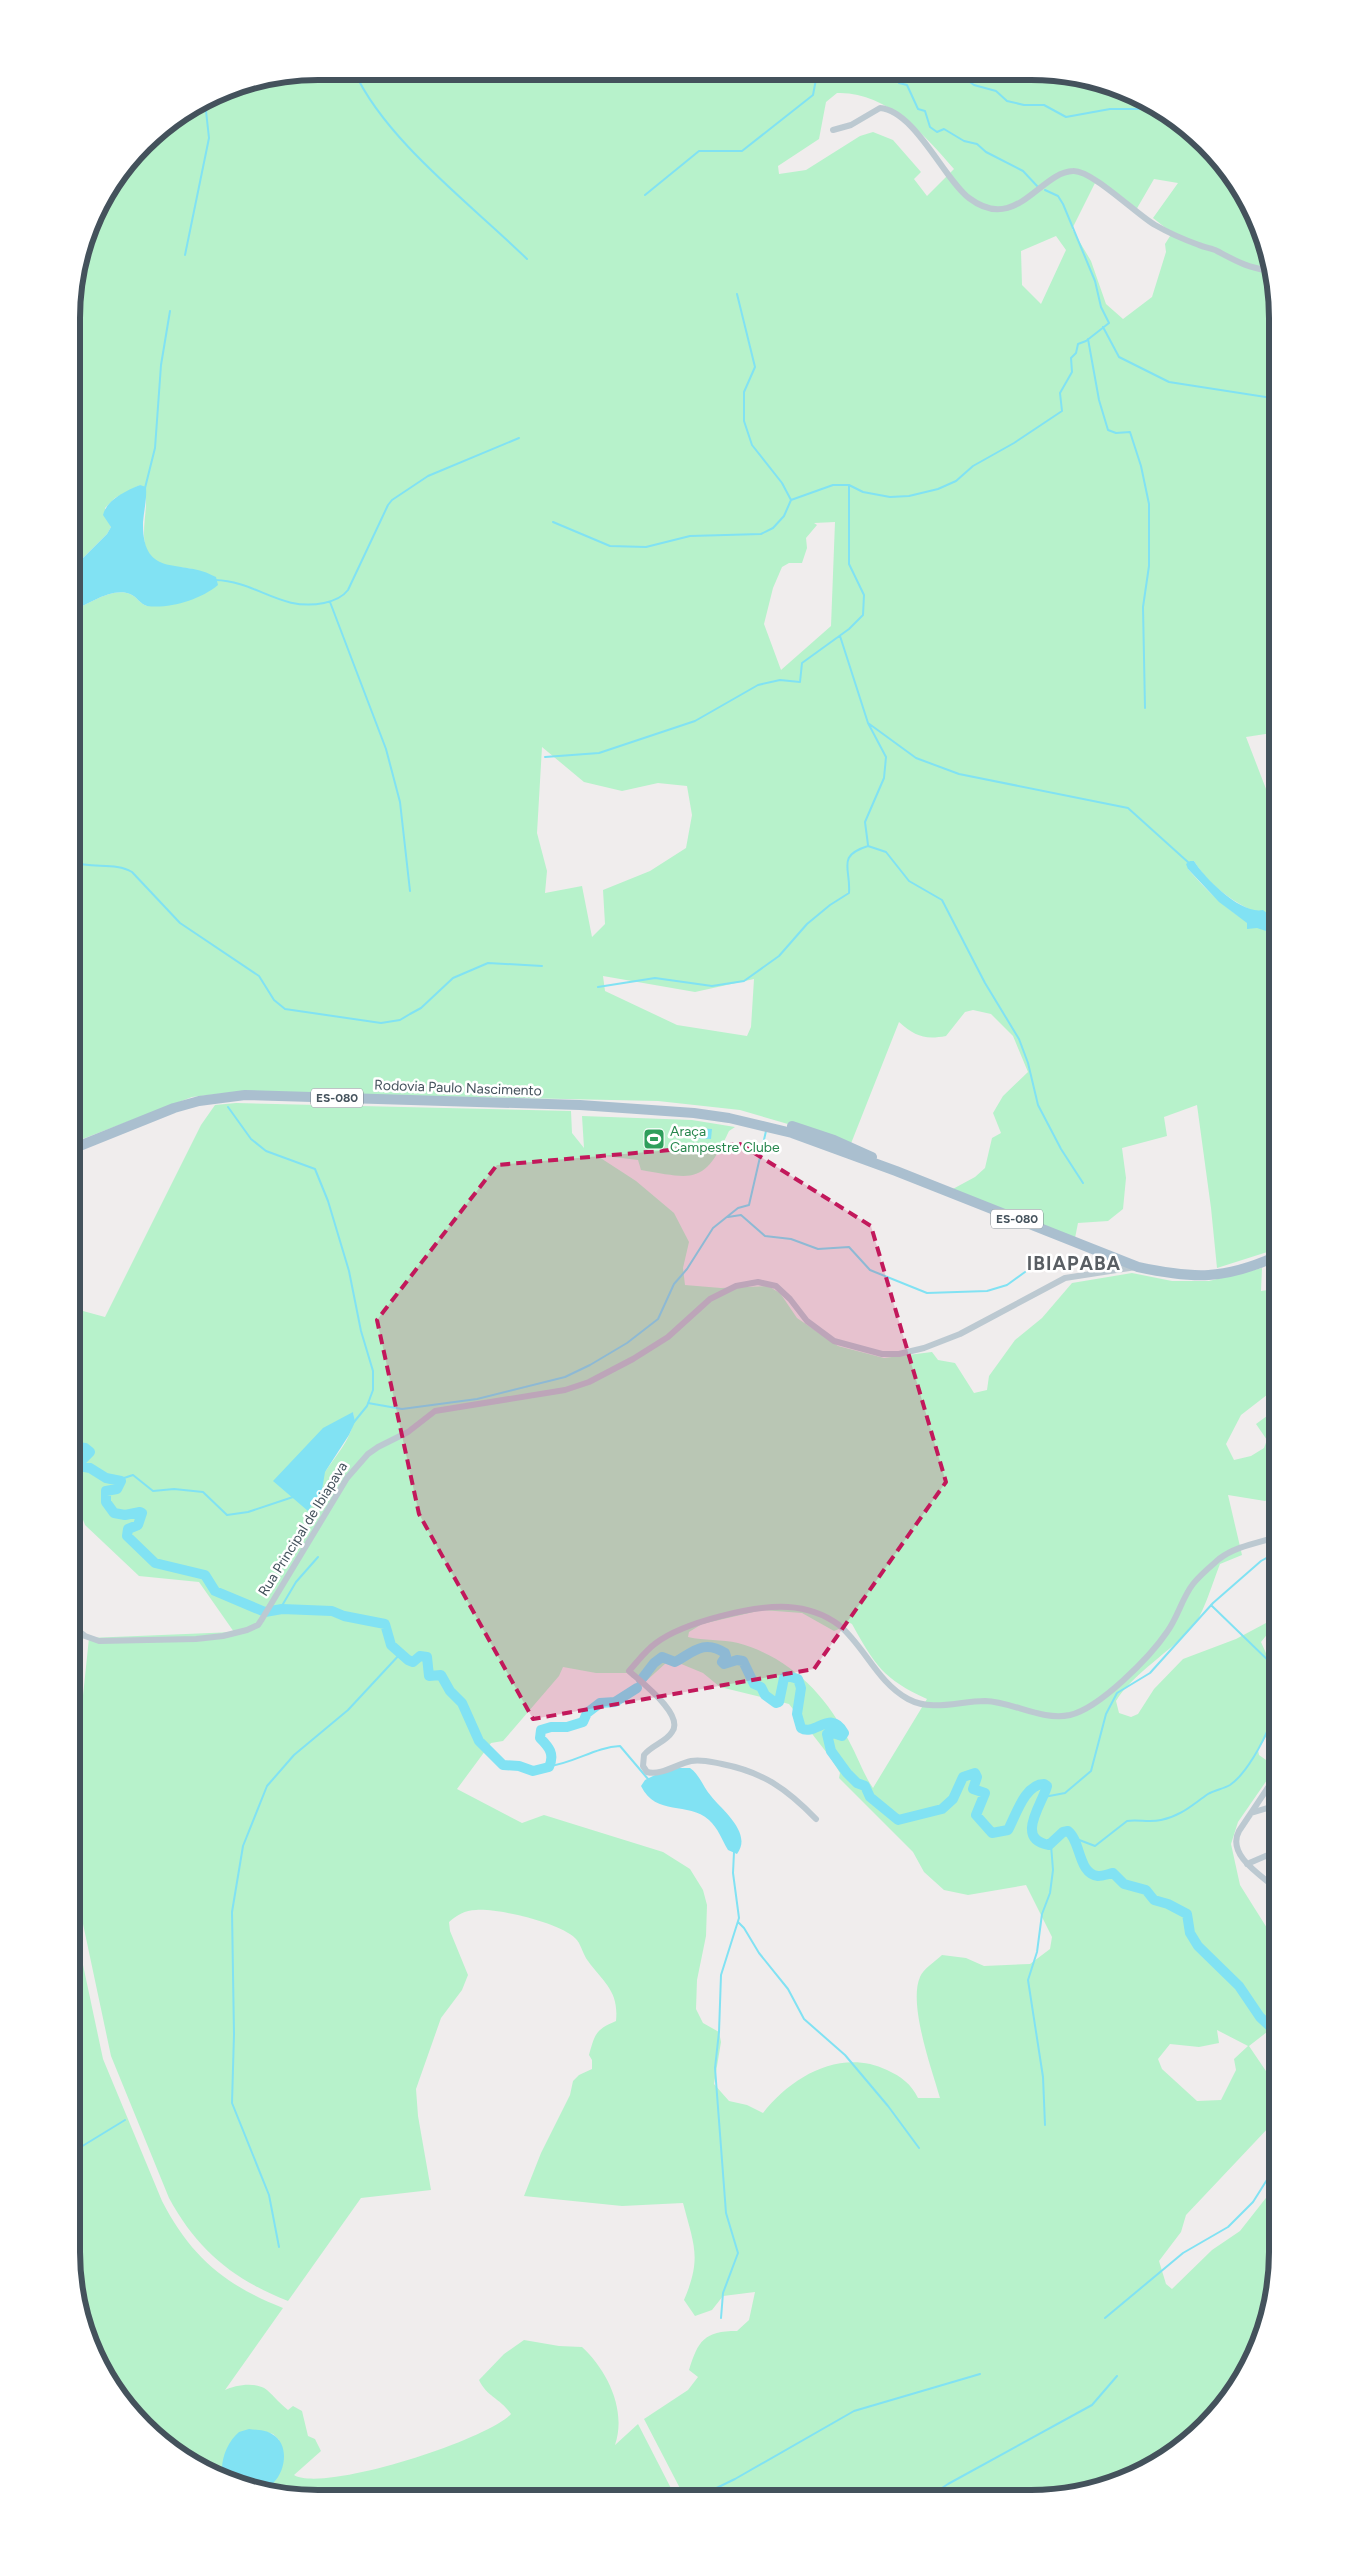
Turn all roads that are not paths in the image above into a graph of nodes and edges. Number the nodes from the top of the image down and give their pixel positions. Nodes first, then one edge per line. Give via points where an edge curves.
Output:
1 (833, 130) dead end
2 (1264, 269) edge
3 (80, 1146) edge
4 (1269, 1259) edge
5 (1138, 1267) junction
6 (1269, 1539) edge
7 (80, 1632) edge
8 (1269, 1786) edge
9 (1269, 1808) edge
10 (1250, 1814) junction
11 (816, 1819) dead end
12 (1269, 1854) edge
13 (1247, 1864) junction
14 (1269, 1882) edge

1 - 2 street via 852,125 880,108 898,116 968,198 985,208 1006,208 1017,204 1059,175 1074,171 1085,174 1155,225 1216,250 1234,262
3 - 5 main road, Rodovia Paulo Nascimento / ES-080 via 174,1108 245,1095 612,1107 639,1103 676,1104 762,1118 834,1140 896,1171
4 - 5 main road, Rodovia Paulo Nascimento / ES-080 via 1208,1276 1177,1276
5 - 7 street, Rua Principal de Ibiapava via 1065,1278 960,1334 899,1354 882,1354 834,1341 807,1321 782,1290 770,1284 758,1282 736,1286 710,1299 668,1337 633,1360 589,1382 565,1390 436,1411 408,1432 378,1446 347,1478 258,1625 223,1636 196,1639 99,1641
6 - 11 street via 1227,1554 1193,1584 1169,1630 1137,1668 1086,1709 1060,1717 986,1701 926,1706 910,1700 889,1685 836,1623 809,1610 788,1607 759,1608 674,1632 656,1643 629,1671 670,1712 675,1726 671,1734 644,1755 643,1766 647,1772 706,1760 752,1771 782,1789
8 - 10 street
9 - 10 street
10 - 13 street via 1236,1839
12 - 13 street
13 - 14 street

